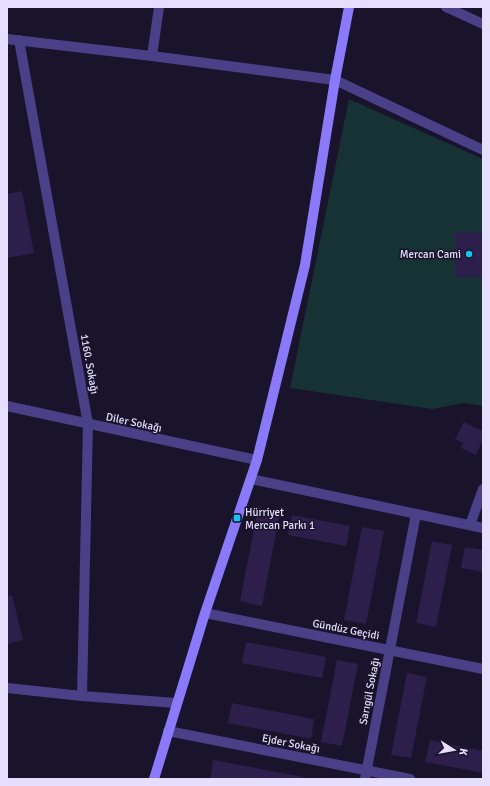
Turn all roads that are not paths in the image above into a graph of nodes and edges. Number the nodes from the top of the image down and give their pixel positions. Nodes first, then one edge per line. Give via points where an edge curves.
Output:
1 (159, 7) edge
2 (349, 7) edge
3 (446, 7) edge
4 (483, 24) edge
5 (7, 39) edge
6 (19, 40) junction
7 (152, 56) junction
8 (335, 80) junction
9 (483, 150) edge
10 (7, 406) edge
11 (88, 424) junction
12 (257, 460) junction
13 (251, 479) junction
14 (483, 489) edge
15 (416, 514) junction
16 (470, 525) junction
17 (483, 528) edge
18 (205, 613) junction
19 (390, 650) junction
20 (483, 669) edge
21 (7, 688) edge
22 (82, 696) junction
23 (176, 703) junction
24 (168, 730) junction
25 (366, 775) edge
26 (154, 779) edge
27 (410, 779) edge

1 - 7 street
2 - 8 street
3 - 4 street
5 - 6 street
6 - 7 street
6 - 11 street, 1160. Sokağı
7 - 8 street
8 - 9 street
8 - 12 street via 305,265
10 - 11 street, Diler Sokağı
11 - 12 street, Diler Sokağı
11 - 22 street, 1160. Sokağı
12 - 13 street
13 - 15 street
13 - 18 street
14 - 16 street
15 - 16 street
15 - 19 street, Sarıgül Sokağı
16 - 17 street
18 - 19 street, Gündüz Geçidi
18 - 23 street
19 - 20 street, Gündüz Geçidi
19 - 25 street, Sarıgül Sokağı
21 - 22 street
22 - 23 street
23 - 24 street
24 - 25 street, Ejder Sokağı
24 - 26 street
25 - 27 street, Ejder Sokağı

